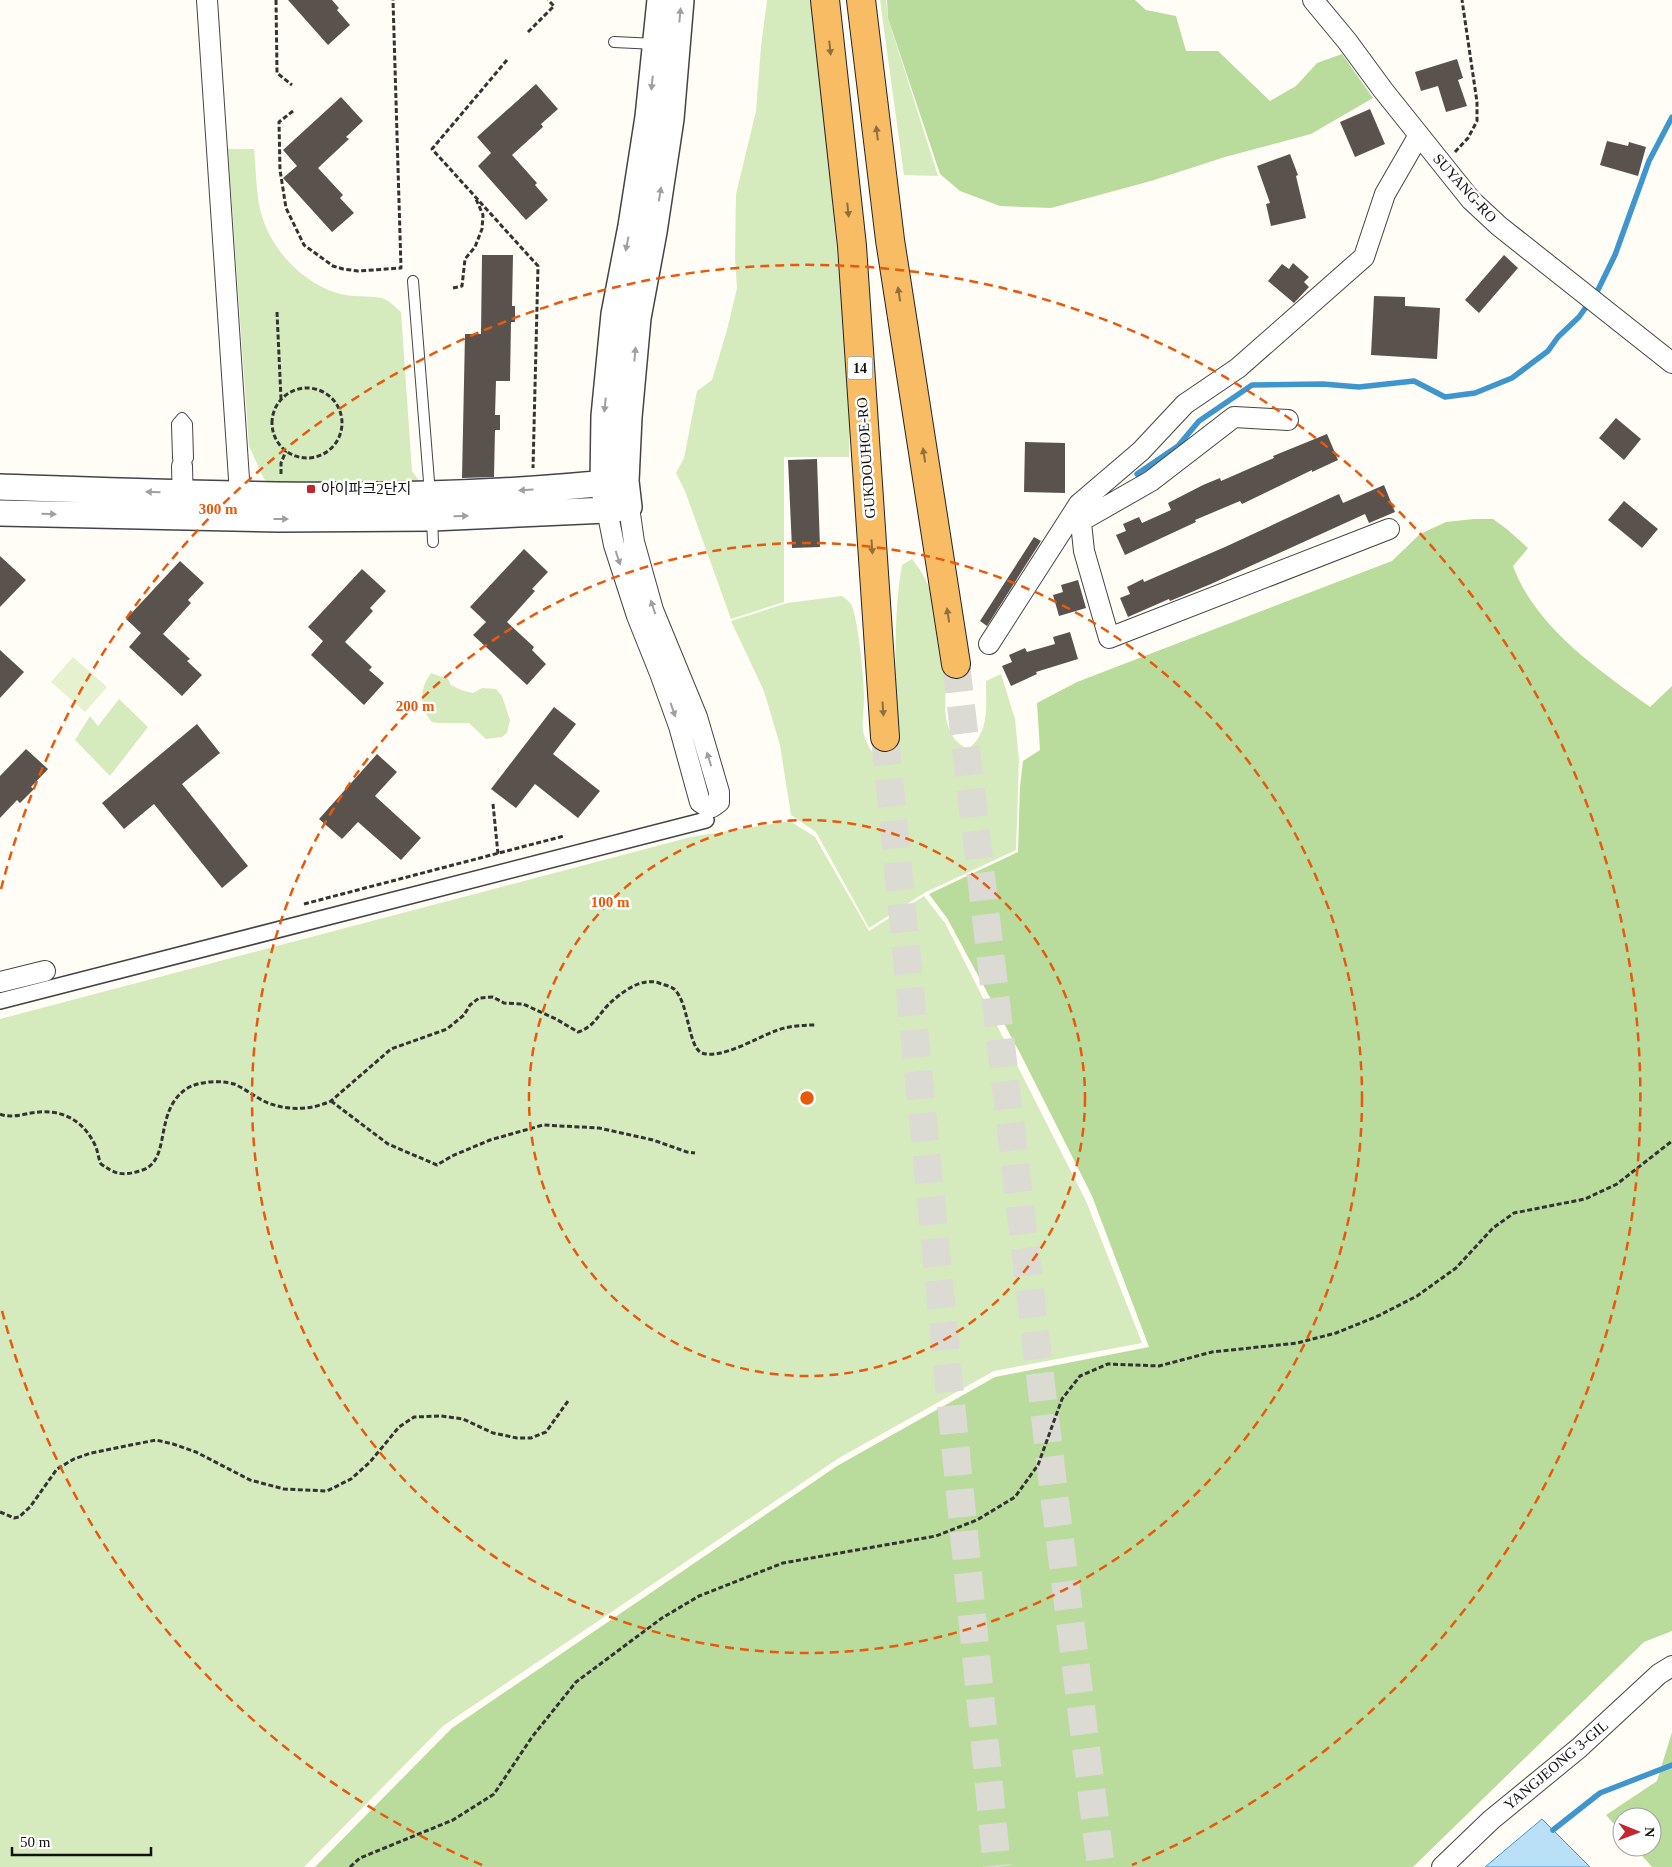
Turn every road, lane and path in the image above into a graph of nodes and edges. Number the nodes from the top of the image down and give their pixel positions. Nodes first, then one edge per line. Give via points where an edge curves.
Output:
1 (207, 0) edge
2 (276, 0) edge
3 (393, 0) edge
4 (548, 0) edge
5 (660, 0) edge
6 (681, 0) edge
7 (825, 0) edge
8 (861, 0) edge
9 (1313, 0) edge
10 (1462, 0) edge
11 (528, 32) dead end
12 (614, 42) dead end
13 (666, 45) junction
14 (507, 60) dead end
15 (292, 85) dead end
16 (293, 111) dead end
17 (1419, 135) junction
18 (1441, 163) junction
19 (476, 197) junction
20 (413, 281) dead end
21 (453, 288) dead end
22 (277, 312) dead end
23 (1672, 363) edge
24 (281, 399) junction
25 (1288, 420) dead end
26 (603, 434) junction
27 (286, 451) junction
28 (182, 466) dead end
29 (523, 467) dead end
30 (280, 480) dead end
31 (615, 482) junction
32 (0, 487) edge
33 (558, 489) junction
34 (183, 493) junction
35 (240, 507) junction
36 (618, 509) junction
37 (0, 513) edge
38 (431, 513) junction
39 (1080, 513) junction
40 (182, 517) junction
41 (1389, 529) dead end
42 (989, 644) dead end
43 (956, 664) tunnel mouth
44 (885, 736) tunnel mouth
45 (493, 804) dead end
46 (706, 820) dead end
47 (498, 854) dead end
48 (45, 971) dead end
49 (0, 982) edge
50 (0, 1001) edge
51 (816, 1025) dead end
52 (332, 1101) junction
53 (0, 1114) edge
54 (1672, 1141) edge
55 (695, 1153) dead end
56 (568, 1402) dead end
57 (0, 1512) edge
58 (1672, 1666) edge
59 (350, 1867) edge
60 (1442, 1867) edge

1 - 35 street
2 - 15 path via 277,73
3 - 16 path via 401,268 343,269 333,266 304,245 286,208 280,170 279,122
4 - 11 path via 554,6
5 - 13 street
13 -> 6 street
7 -> 44 highway, GUKDOUHOE-RO / 14 via 852,246
43 -> 8 highway via 890,240
9 - 17 street, SUYANG-RO
10 - 18 path via 1477,121 1468,138
12 - 13 lane
13 -> 26 street via 648,117 614,314
31 -> 13 street via 629,417 638,318 671,119
14 - 19 path via 432,149
17 - 18 street, SUYANG-RO
17 - 39 street via 1385,194 1364,257 1238,368 1184,404
18 - 23 street, SUYANG-RO via 1471,200 1499,226
19 - 21 path via 483,215 482,229 475,247 465,259 462,286
19 - 29 path via 538,266 533,468
20 - 38 lane
22 - 24 path
24 - 27 path via 272,413 271,424 274,436
24 - 27 path via 295,389 317,389 335,401 342,422 334,445 325,453 314,458 301,458
25 - 39 street via 1234,417 1151,480
26 - 31 street
26 - 33 street via 592,464 582,475
27 - 30 path via 281,462
28 - 34 street
31 - 33 street
31 - 36 street
34 -> 32 street
33 -> 38 street
34 - 35 street
34 - 40 street
35 - 38 street
35 - 40 street
36 -> 36 street via 614,545 679,726 700,802 712,807 718,802 719,792 697,718 653,610 634,542
38 -> 36 street
37 -> 40 street
39 - 41 street via 1084,551 1109,638
39 - 42 street
45 - 47 path
46 - 50 street
48 - 49 street
51 - 52 path via 775,1031 732,1050 710,1054 701,1053 695,1047 682,998 672,987 655,982 636,984 609,1004 587,1029 578,1032 523,1004 504,1003 493,997 479,998 447,1029 391,1049
52 - 53 path via 303,1109 286,1107 268,1103 233,1084 200,1083 186,1089 172,1103 156,1159 146,1169 125,1175 114,1173 101,1164 95,1146 73,1119 47,1110 19,1115
52 - 55 path via 388,1144 437,1165 490,1140 543,1125 599,1128
54 - 59 path via 1617,1184 1585,1199 1514,1213 1493,1228 1456,1268 1418,1296 1336,1333 1296,1343 1212,1352 1160,1366 1108,1364 1080,1376 1062,1400 1038,1465 1015,1497 977,1520 936,1536 783,1563 699,1596 662,1618 576,1682 532,1737 494,1794 453,1820 360,1858
56 - 57 path via 546,1432 531,1438 492,1433 463,1419 414,1416 399,1427 351,1479 327,1491 284,1489 250,1480 196,1452 156,1440 91,1452 57,1470 19,1517
58 - 60 street, YANGJEONG 3-GIL via 1659,1674 1579,1748 1490,1820

